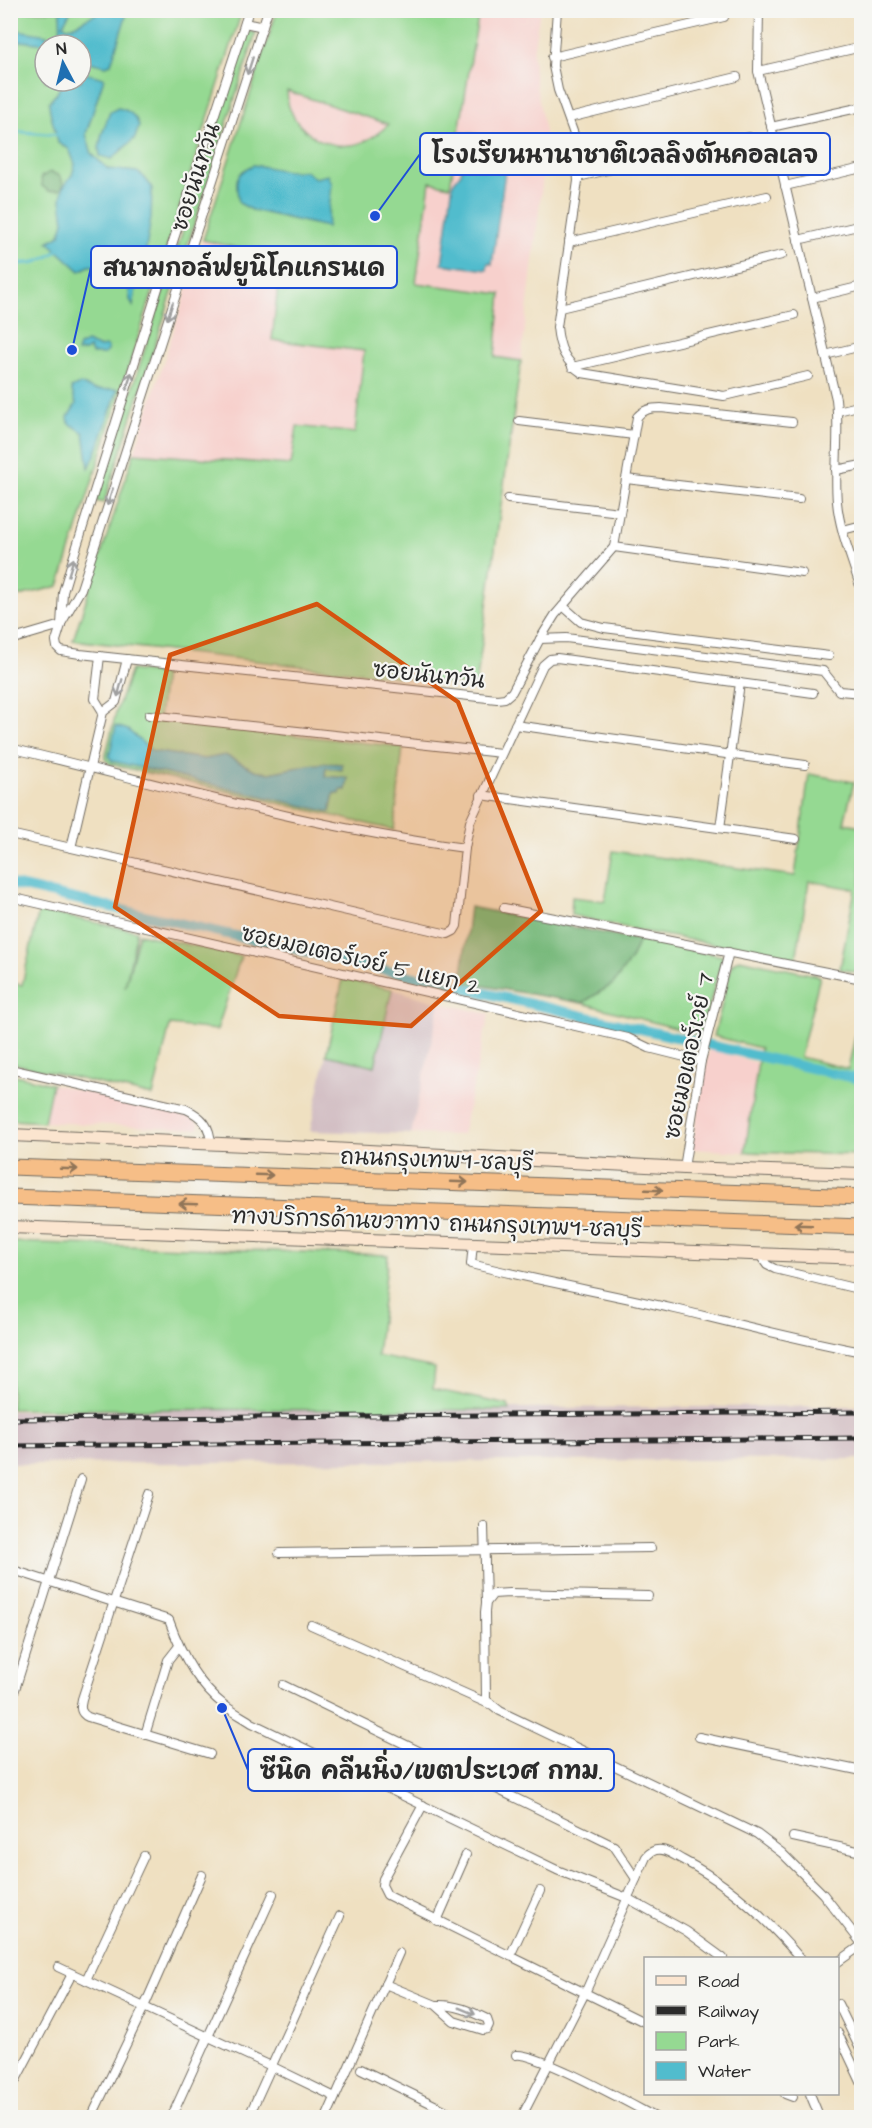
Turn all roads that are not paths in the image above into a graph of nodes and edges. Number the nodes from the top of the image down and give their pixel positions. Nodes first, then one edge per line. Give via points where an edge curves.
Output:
1 (249, 10) edge
2 (268, 10) edge
3 (557, 10) edge
4 (759, 10) edge
5 (724, 17) dead end
6 (245, 23) junction
7 (262, 27) junction
8 (861, 47) edge
9 (552, 57) junction
10 (758, 71) junction
11 (737, 76) dead end
12 (861, 107) edge
13 (569, 118) junction
14 (771, 127) junction
15 (749, 137) dead end
16 (861, 168) edge
17 (578, 177) junction
18 (785, 186) junction
19 (767, 196) dead end
20 (861, 225) edge
21 (798, 240) junction
22 (569, 242) junction
23 (782, 255) dead end
24 (861, 286) edge
25 (812, 298) junction
26 (560, 308) junction
27 (794, 315) dead end
28 (861, 346) edge
29 (825, 355) junction
30 (572, 367) junction
31 (808, 376) dead end
32 (861, 405) edge
33 (837, 411) junction
34 (519, 421) dead end
35 (792, 422) dead end
36 (634, 435) junction
37 (861, 465) edge
38 (836, 471) junction
39 (626, 479) junction
40 (508, 499) dead end
41 (800, 499) dead end
42 (620, 512) junction
43 (861, 525) edge
44 (82, 529) junction
45 (843, 530) junction
46 (98, 535) junction
47 (614, 548) junction
48 (802, 573) dead end
49 (861, 588) edge
50 (563, 606) junction
51 (61, 625) junction
52 (540, 639) junction
53 (10, 640) edge
54 (100, 656) junction
55 (829, 656) dead end
56 (127, 659) junction
57 (740, 683) junction
58 (813, 693) dead end
59 (861, 693) edge
60 (103, 712) junction
61 (149, 715) dead end
62 (514, 725) junction
63 (14, 749) dead end
64 (501, 753) junction
65 (730, 755) junction
66 (805, 765) dead end
67 (90, 767) junction
68 (481, 795) junction
69 (720, 828) junction
70 (10, 834) edge
71 (796, 839) dead end
72 (71, 848) junction
73 (465, 848) junction
74 (10, 897) edge
75 (504, 908) dead end
76 (729, 952) junction
77 (861, 979) edge
78 (702, 1058) junction
79 (10, 1069) edge
80 (10, 1135) edge
81 (211, 1144) junction
82 (10, 1167) edge
83 (684, 1168) junction
84 (861, 1174) edge
85 (10, 1197) edge
86 (861, 1197) edge
87 (10, 1227) edge
88 (861, 1227) edge
89 (474, 1244) junction
90 (759, 1254) junction
91 (861, 1258) edge
92 (861, 1290) edge
93 (861, 1352) edge
94 (81, 1479) dead end
95 (149, 1494) dead end
96 (484, 1526) dead end
97 (651, 1548) dead end
98 (485, 1549) junction
99 (279, 1553) dead end
100 (10, 1569) edge
101 (49, 1581) junction
102 (648, 1596) dead end
103 (114, 1602) junction
104 (486, 1603) junction
105 (311, 1625) dead end
106 (179, 1646) junction
107 (283, 1685) dead end
108 (12, 1699) edge
109 (490, 1704) junction
110 (145, 1735) junction
111 (699, 1737) dead end
112 (210, 1754) dead end
113 (861, 1771) edge
114 (423, 1805) junction
115 (793, 1837) dead end
116 (861, 1852) edge
117 (144, 1856) dead end
118 (466, 1856) dead end
119 (202, 1875) dead end
120 (636, 1879) junction
121 (540, 1891) dead end
122 (273, 1894) dead end
123 (627, 1898) junction
124 (340, 1916) dead end
125 (437, 1921) junction
126 (861, 1945) edge
127 (399, 1953) dead end
128 (510, 1956) junction
129 (720, 1957) edge
130 (798, 1957) edge
131 (839, 1961) edge
132 (58, 1967) dead end
133 (72, 1974) junction
134 (86, 1980) junction
135 (386, 1984) junction
136 (585, 1993) junction
137 (436, 2005) junction
138 (144, 2007) junction
139 (839, 2008) edge
140 (644, 2023) edge
141 (207, 2036) junction
142 (839, 2037) edge
143 (861, 2053) edge
144 (516, 2055) dead end
145 (549, 2064) junction
146 (271, 2066) junction
147 (361, 2069) dead end
148 (861, 2084) edge
149 (10, 2091) edge
150 (810, 2095) edge
151 (334, 2097) junction
152 (91, 2118) edge
153 (171, 2118) edge
154 (248, 2118) edge
155 (326, 2118) edge
156 (461, 2118) edge
157 (521, 2118) edge
158 (657, 2118) edge
159 (820, 2118) edge

1 - 6 street, ซอยนันทวัน
2 - 7 street, ซอยนันทวัน
3 - 9 street
4 - 10 street
5 - 9 street
6 - 7 street
44 -> 6 street, ซอยนันทวัน
7 -> 46 street, ซอยนันทวัน
8 - 10 street
9 - 13 street via 558,90
10 - 14 street
11 - 13 street
12 - 14 street
13 - 17 street via 575,137
14 - 18 street
15 - 17 street
16 - 18 street
17 - 22 street
18 - 21 street
19 - 22 street
20 - 21 street
21 - 25 street
22 - 26 street
23 - 26 street
24 - 25 street
25 - 29 street
26 - 30 street via 560,349
27 - 30 street
28 - 29 street
29 - 33 street
30 - 31 street via 602,377 724,396
32 - 33 street
33 - 38 street
34 - 36 street
35 - 36 street via 652,408 637,417
36 - 39 street
37 - 38 street
38 - 45 street
39 - 41 street
39 - 42 street
40 - 42 street
42 - 47 street
43 - 45 street
44 - 46 street
51 -> 44 street, ซอยนันทวัน via 63,592
45 - 49 street
46 - 51 street, ซอยนันทวัน via 81,589
47 - 48 street
47 - 50 street, ซอยนันทวัน
50 - 52 street, ซอยนันทวัน
50 - 55 street via 581,622 603,628
51 - 53 street
51 - 54 street, ซอยนันทวัน via 56,640 61,651
52 - 56 street, ซอยนันทวัน via 512,692 497,699
52 - 59 street via 566,638 823,671 839,691
54 - 56 street, ซอยนันทวัน
54 - 60 street via 95,699
56 -> 60 street via 116,702
57 - 58 street
57 - 62 street via 550,659 543,665
57 - 65 street
60 - 67 street
61 - 64 street
62 - 64 street
62 - 65 street
63 - 67 street
64 - 68 street
65 - 66 street
65 - 69 street
67 - 72 street
67 - 73 street via 303,819 402,840
68 - 69 street
68 - 73 street
69 - 71 street
70 - 72 street
72 - 73 street via 448,934 458,926
74 - 78 street, ซอยมอเตอร์เวย์ 5 แยก 2
75 - 76 street
76 - 77 street
76 - 78 street, ซอยมอเตอร์เวย์ 7
78 - 83 street, ซอยมอเตอร์เวย์ 7
79 - 81 street via 186,1109 208,1126
80 - 81 main road
81 - 83 main road
82 -> 86 highway, ถนนกรุงเทพฯ-ชลบุรี
83 - 84 main road
88 -> 85 highway
87 - 89 main road, ทางบริการด้านขวาทาง ถนนกรุงเทพฯ-ชลบุรี
89 - 90 main road, ทางบริการด้านขวาทาง ถนนกรุงเทพฯ-ชลบุรี
89 - 93 street via 471,1264
90 - 91 main road, ทางบริการด้านขวาทาง ถนนกรุงเทพฯ-ชลบุรี
90 - 92 street via 775,1269
94 - 101 street
95 - 103 street
96 - 98 street
97 - 98 street
98 - 99 street
98 - 104 street
100 - 101 street
101 - 103 street
101 - 108 street
102 - 104 street via 498,1593
103 - 106 street via 169,1620
103 - 110 street via 81,1710 88,1717
104 - 109 street via 485,1695
105 - 109 street
106 - 110 street via 168,1660
106 - 114 street via 223,1704 252,1723
107 - 120 street via 614,1846
109 - 126 street via 757,1834 824,1894
110 - 112 street
111 - 113 street
114 - 123 street via 557,1870
114 - 125 street via 382,1885 387,1896
115 - 116 street
117 - 134 street
118 - 125 street
119 - 138 street
120 - 123 street
120 - 130 street via 650,1852 668,1852 737,1894
121 - 128 street
122 - 141 street
123 - 129 street via 686,1931
123 - 136 street
124 - 146 street
125 - 128 street
126 - 131 street
127 - 135 street
128 - 136 street
132 - 133 street
133 - 134 street
133 - 149 street
134 - 138 street
135 - 137 street
135 - 151 street
136 - 140 street
136 - 145 street
137 -> 137 street via 465,2009 487,2019 489,2025 487,2029 475,2029 454,2021
138 - 141 street
138 - 152 street
139 - 143 street
141 - 146 street
141 - 153 street
142 - 148 street
144 - 145 street
145 - 157 street
145 - 158 street
146 - 151 street
146 - 154 street
147 - 156 street
150 - 159 street
151 - 155 street

